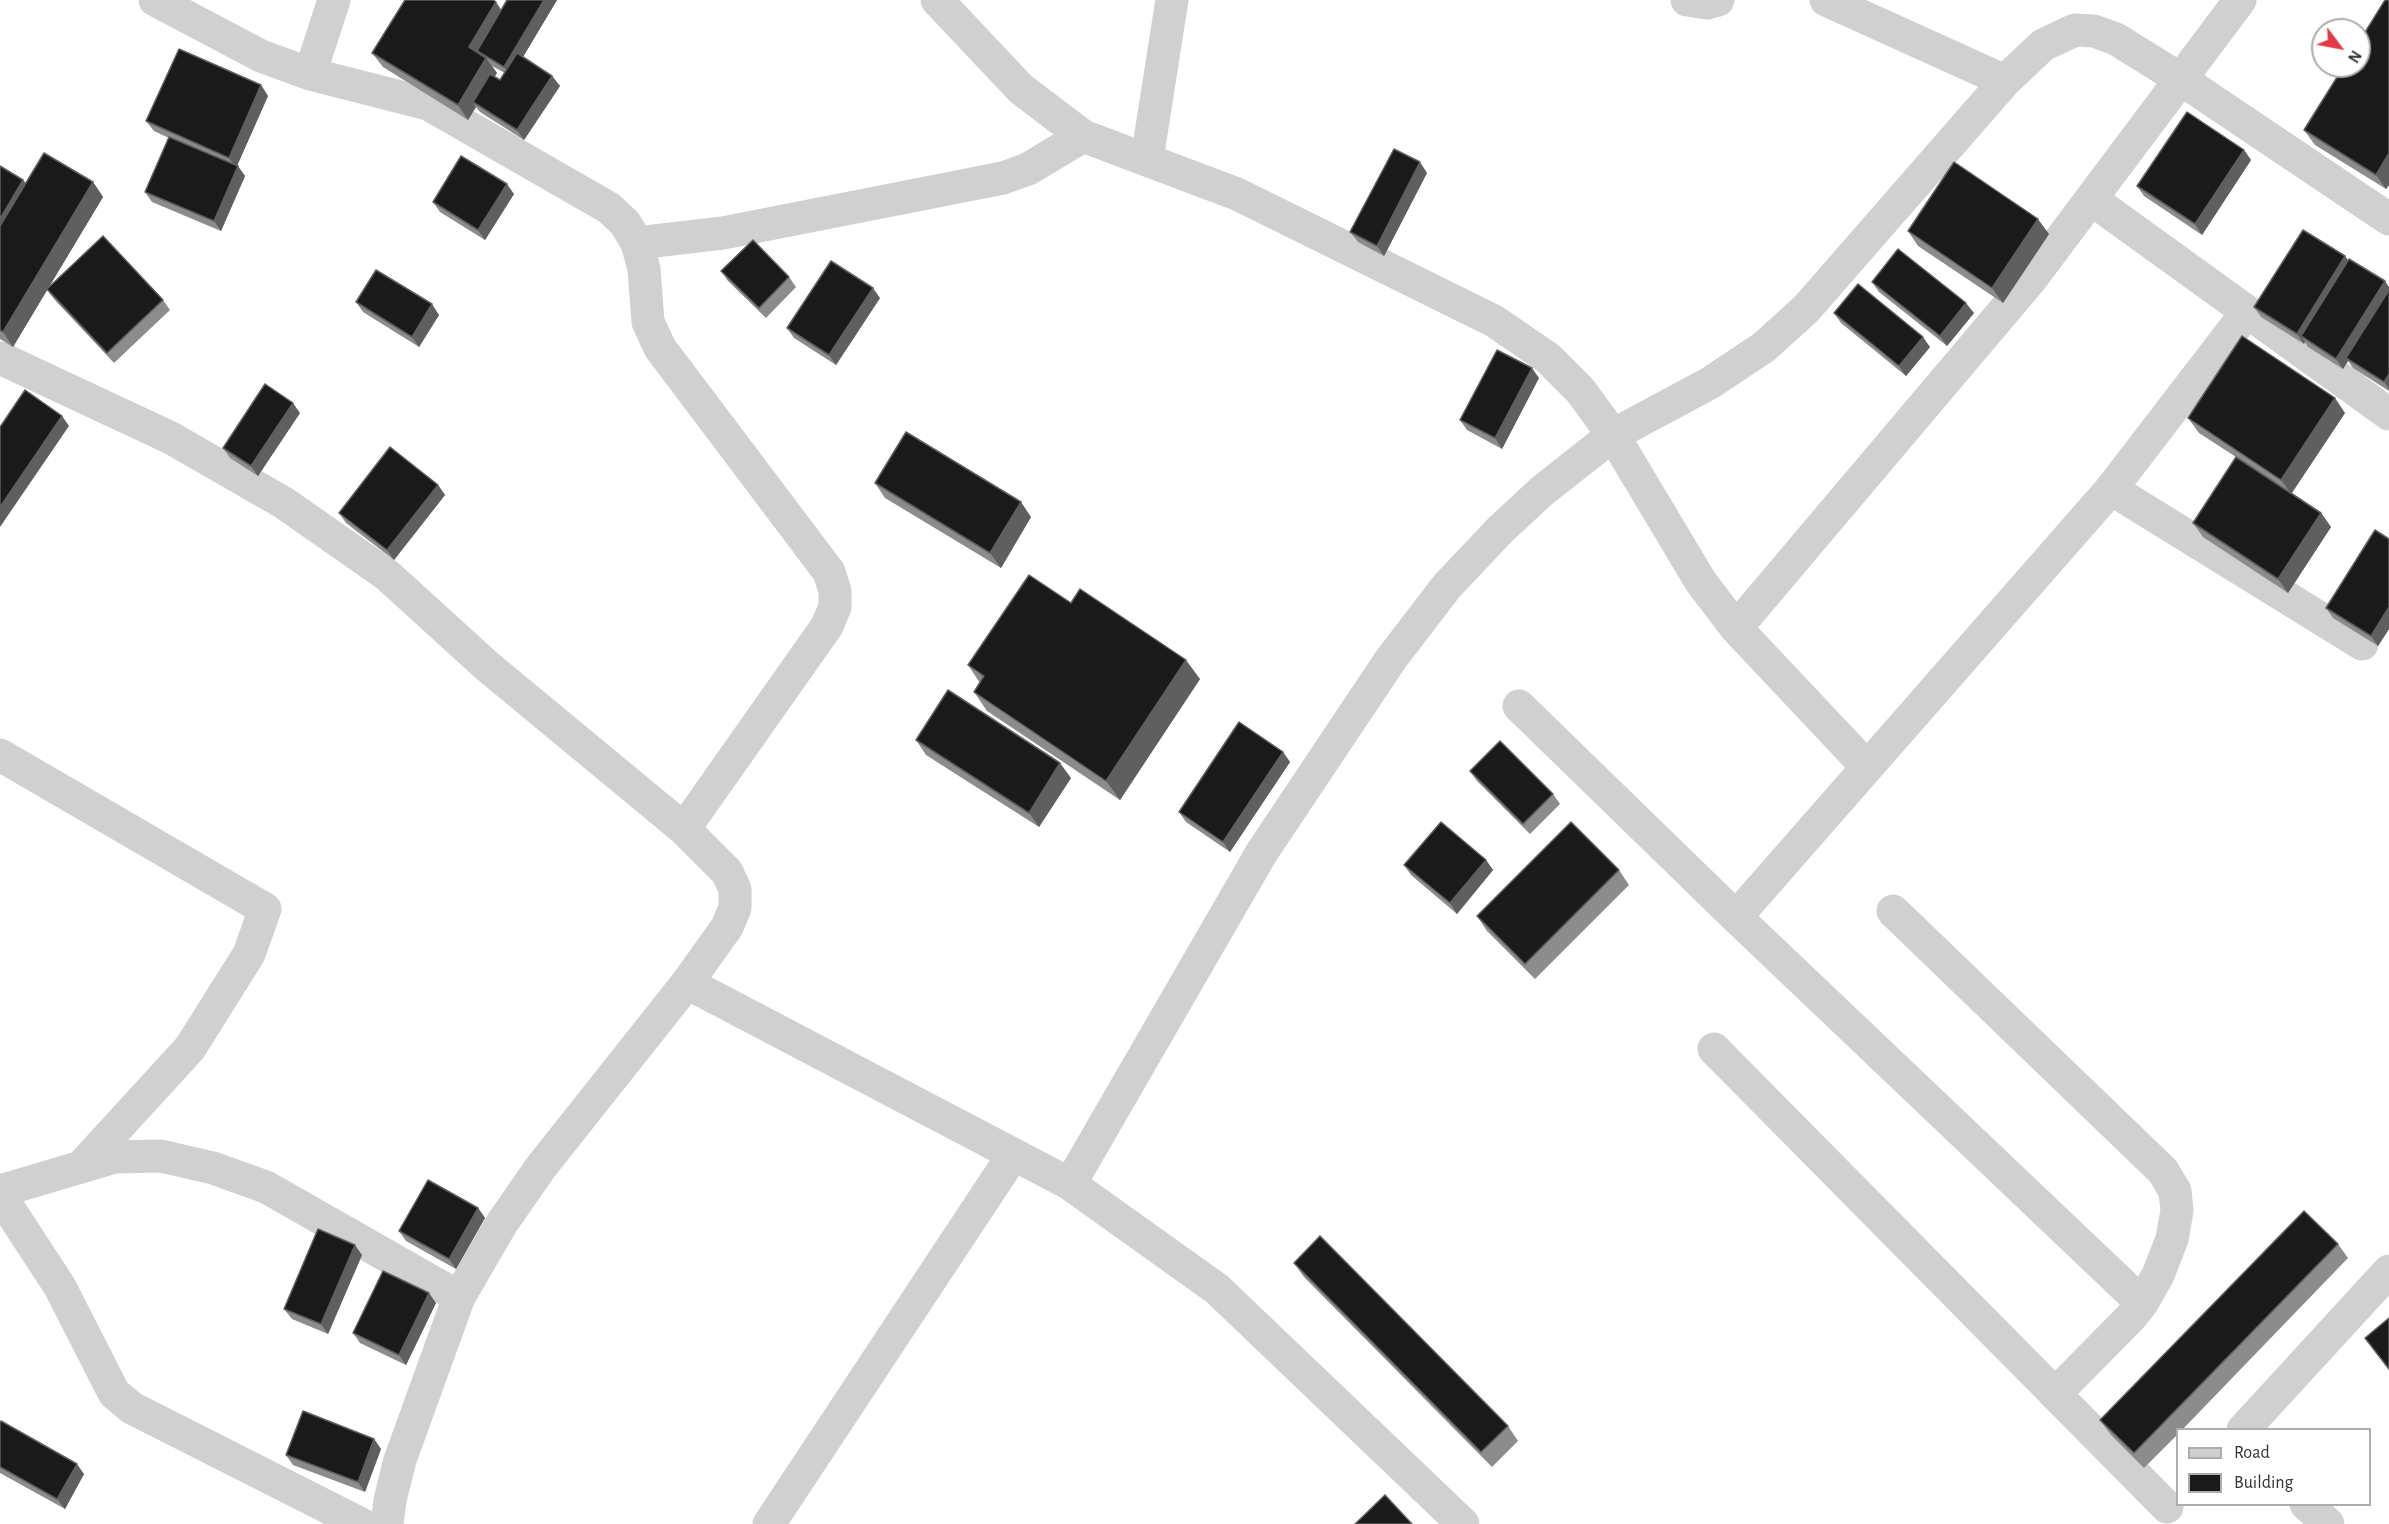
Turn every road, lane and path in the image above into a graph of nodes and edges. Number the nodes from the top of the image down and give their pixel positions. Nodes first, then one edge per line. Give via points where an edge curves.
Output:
1 (155, 0) edge
2 (334, 0) edge
3 (936, 0) edge
4 (1172, 0) edge
5 (1826, 0) edge
6 (2240, 0) edge
7 (310, 74) junction
8 (2182, 80) junction
9 (2005, 81) junction
10 (1083, 136) junction
11 (1147, 159) junction
12 (2091, 199) junction
13 (2389, 219) edge
14 (637, 243) junction
15 (2247, 312) junction
16 (0, 358) edge
17 (2389, 414) edge
18 (1613, 435) junction
19 (2111, 489) junction
20 (1736, 628) junction
21 (2362, 644) edge
22 (1520, 706) dead end
23 (0, 755) edge
24 (1867, 767) junction
25 (684, 829) junction
26 (1893, 911) dead end
27 (1736, 916) junction
28 (687, 984) junction
29 (1714, 1049) dead end
30 (1013, 1155) junction
31 (81, 1167) junction
32 (1070, 1184) junction
33 (0, 1193) edge
34 (2389, 1271) edge
35 (459, 1297) junction
36 (2142, 1303) junction
37 (2055, 1394) junction
38 (2245, 1428) edge
39 (2308, 1506) edge
40 (2165, 1509) edge
41 (361, 1524) edge
42 (387, 1524) edge
43 (769, 1524) edge
44 (1463, 1524) edge
45 (2328, 1524) edge

1 - 7 street via 261,56
2 - 7 street
3 - 10 street via 1021,89
4 - 11 street
5 - 9 street
6 - 8 street
7 - 14 street via 428,104 609,208
8 - 9 street via 2115,39 2094,31 2074,30 2043,45
8 - 12 street
8 - 13 street
9 - 18 street via 1806,309 1764,347 1710,383
10 - 11 street
10 - 14 street via 1028,169 1003,178 723,233
11 - 18 street via 1237,194 1494,321 1548,357 1580,390
12 - 15 street
12 - 20 street via 2031,279
14 - 25 street via 644,269 648,322 660,348 830,572 835,591 835,607 827,626
15 - 17 street
15 - 19 street
16 - 25 street via 171,438 284,503 387,575 487,666
18 - 20 street via 1701,582
18 - 32 street via 1542,491 1500,531 1447,586 1391,659 1262,852
19 - 21 street
19 - 24 street
20 - 24 street
22 - 27 street
23 - 31 street via 265,909 249,954 190,1048
24 - 27 street
25 - 28 street via 726,872 735,889 735,908 727,927
26 - 36 street via 2163,1171 2175,1191 2176,1220 2158,1275
27 - 36 street
28 - 30 street
28 - 35 street via 542,1167 502,1223
29 - 37 street
30 - 32 street
30 - 43 street
31 - 33 street
31 - 35 street via 115,1156 161,1156 213,1168 266,1187
32 - 44 street via 1217,1289
33 - 41 street via 60,1287 114,1393 132,1408
34 - 38 street
35 - 42 street via 400,1460
36 - 37 street
37 - 40 street
39 - 45 street

